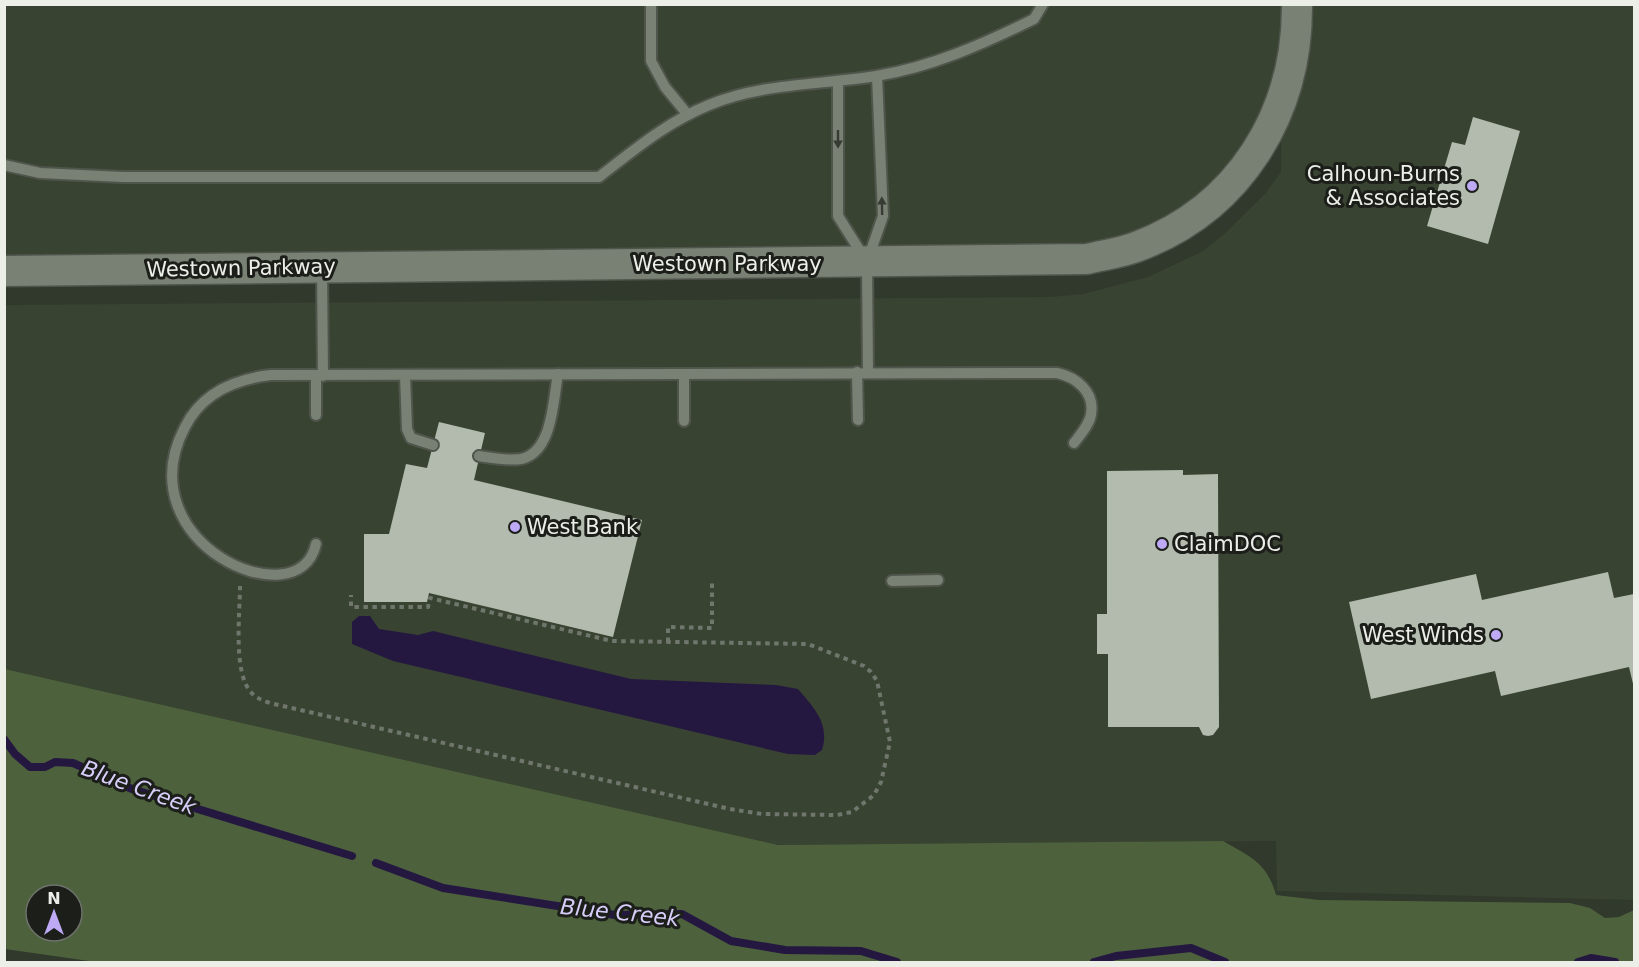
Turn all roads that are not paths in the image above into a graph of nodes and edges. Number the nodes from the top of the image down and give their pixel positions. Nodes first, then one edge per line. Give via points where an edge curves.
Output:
1 (651, 4) edge
2 (1043, 4) edge
3 (1297, 4) edge
4 (877, 76) junction
5 (837, 81) junction
6 (688, 115) junction
7 (4, 165) edge
8 (867, 262) junction
9 (322, 267) junction
10 (4, 271) edge
11 (863, 372) junction
12 (558, 374) junction
13 (684, 374) junction
14 (405, 375) junction
15 (319, 376) junction
16 (316, 415) dead end
17 (858, 420) dead end
18 (684, 421) dead end
19 (1074, 443) dead end
20 (433, 445) dead end
21 (479, 456) dead end
22 (316, 544) dead end
23 (938, 580) dead end
24 (892, 581) dead end

1 - 6 lane via 651,61 665,87
2 - 4 lane via 1034,19 991,40 932,64
3 - 8 street, Westown Parkway via 1290,73 1275,120 1251,162 1218,199 1179,228 1134,248 1086,259
4 - 5 lane
8 -> 4 lane via 883,216
5 - 6 lane via 762,90 710,104
5 -> 8 lane via 838,216
6 - 7 lane via 661,128 599,177 123,177 40,173
8 - 9 street, Westown Parkway
8 - 11 lane
9 - 10 street, Westown Parkway
9 - 15 lane
11 - 13 lane
11 - 17 lane
11 - 19 lane via 1071,376 1085,389 1091,414
12 - 13 lane
12 - 14 lane
12 - 21 lane via 545,437 536,452 522,459
13 - 18 lane
14 - 15 lane
14 - 20 lane via 407,429 411,438
15 - 16 lane
15 - 22 lane via 271,375 233,383 202,404 180,436 172,473 179,510 200,542 214,555 240,568 290,573 305,567
23 - 24 lane

